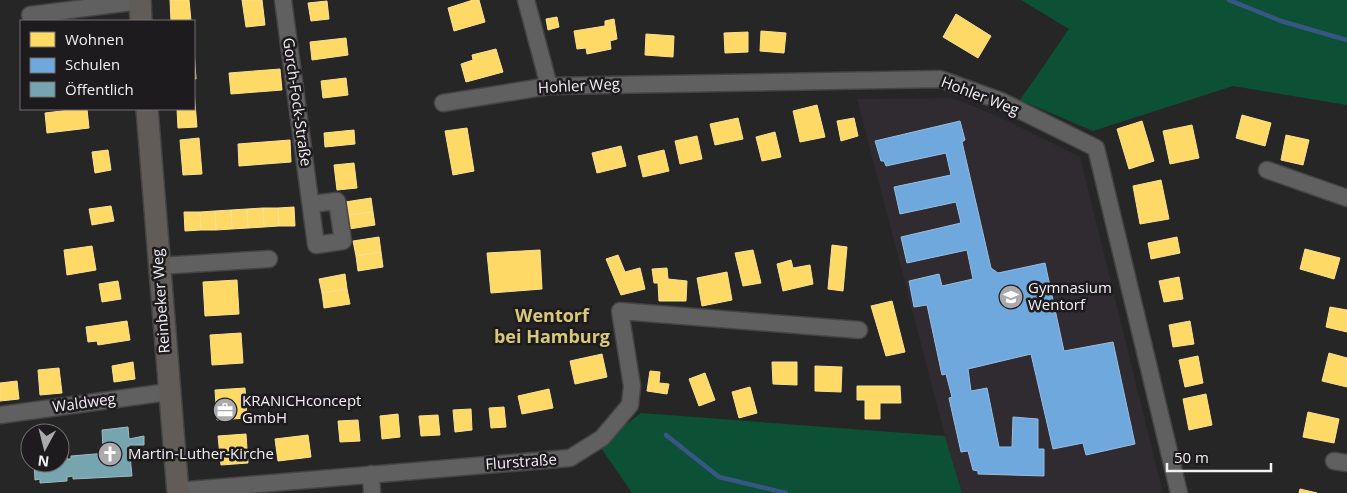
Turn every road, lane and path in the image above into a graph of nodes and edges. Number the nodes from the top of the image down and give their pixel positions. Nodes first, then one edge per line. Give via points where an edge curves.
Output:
1 (283, 0) edge
2 (526, 0) edge
3 (140, 7) edge
4 (30, 14) dead end
5 (548, 86) junction
6 (443, 103) dead end
7 (147, 110) edge
8 (1267, 170) dead end
9 (1347, 198) edge
10 (312, 204) dead end
11 (269, 259) dead end
12 (159, 266) junction
13 (859, 330) dead end
14 (168, 392) junction
15 (0, 415) edge
16 (371, 474) junction
17 (178, 492) edge
18 (372, 493) edge
19 (1179, 493) edge

1 - 10 street, Gorch-Fock-Straße
2 - 5 street
3 - 4 street
5 - 6 street, Hohler Weg
5 - 19 street, Hohler Weg via 940,79 1001,101 1096,148
7 - 12 main road, Reinbeker Weg
8 - 9 street
11 - 12 street
12 - 14 main road, Reinbeker Weg
13 - 16 street, Flurstraße via 620,311 632,386 630,405 602,438 570,458
14 - 15 street, Waldweg
14 - 17 main road, Reinbeker Weg
16 - 17 street, Flurstraße
16 - 18 street

